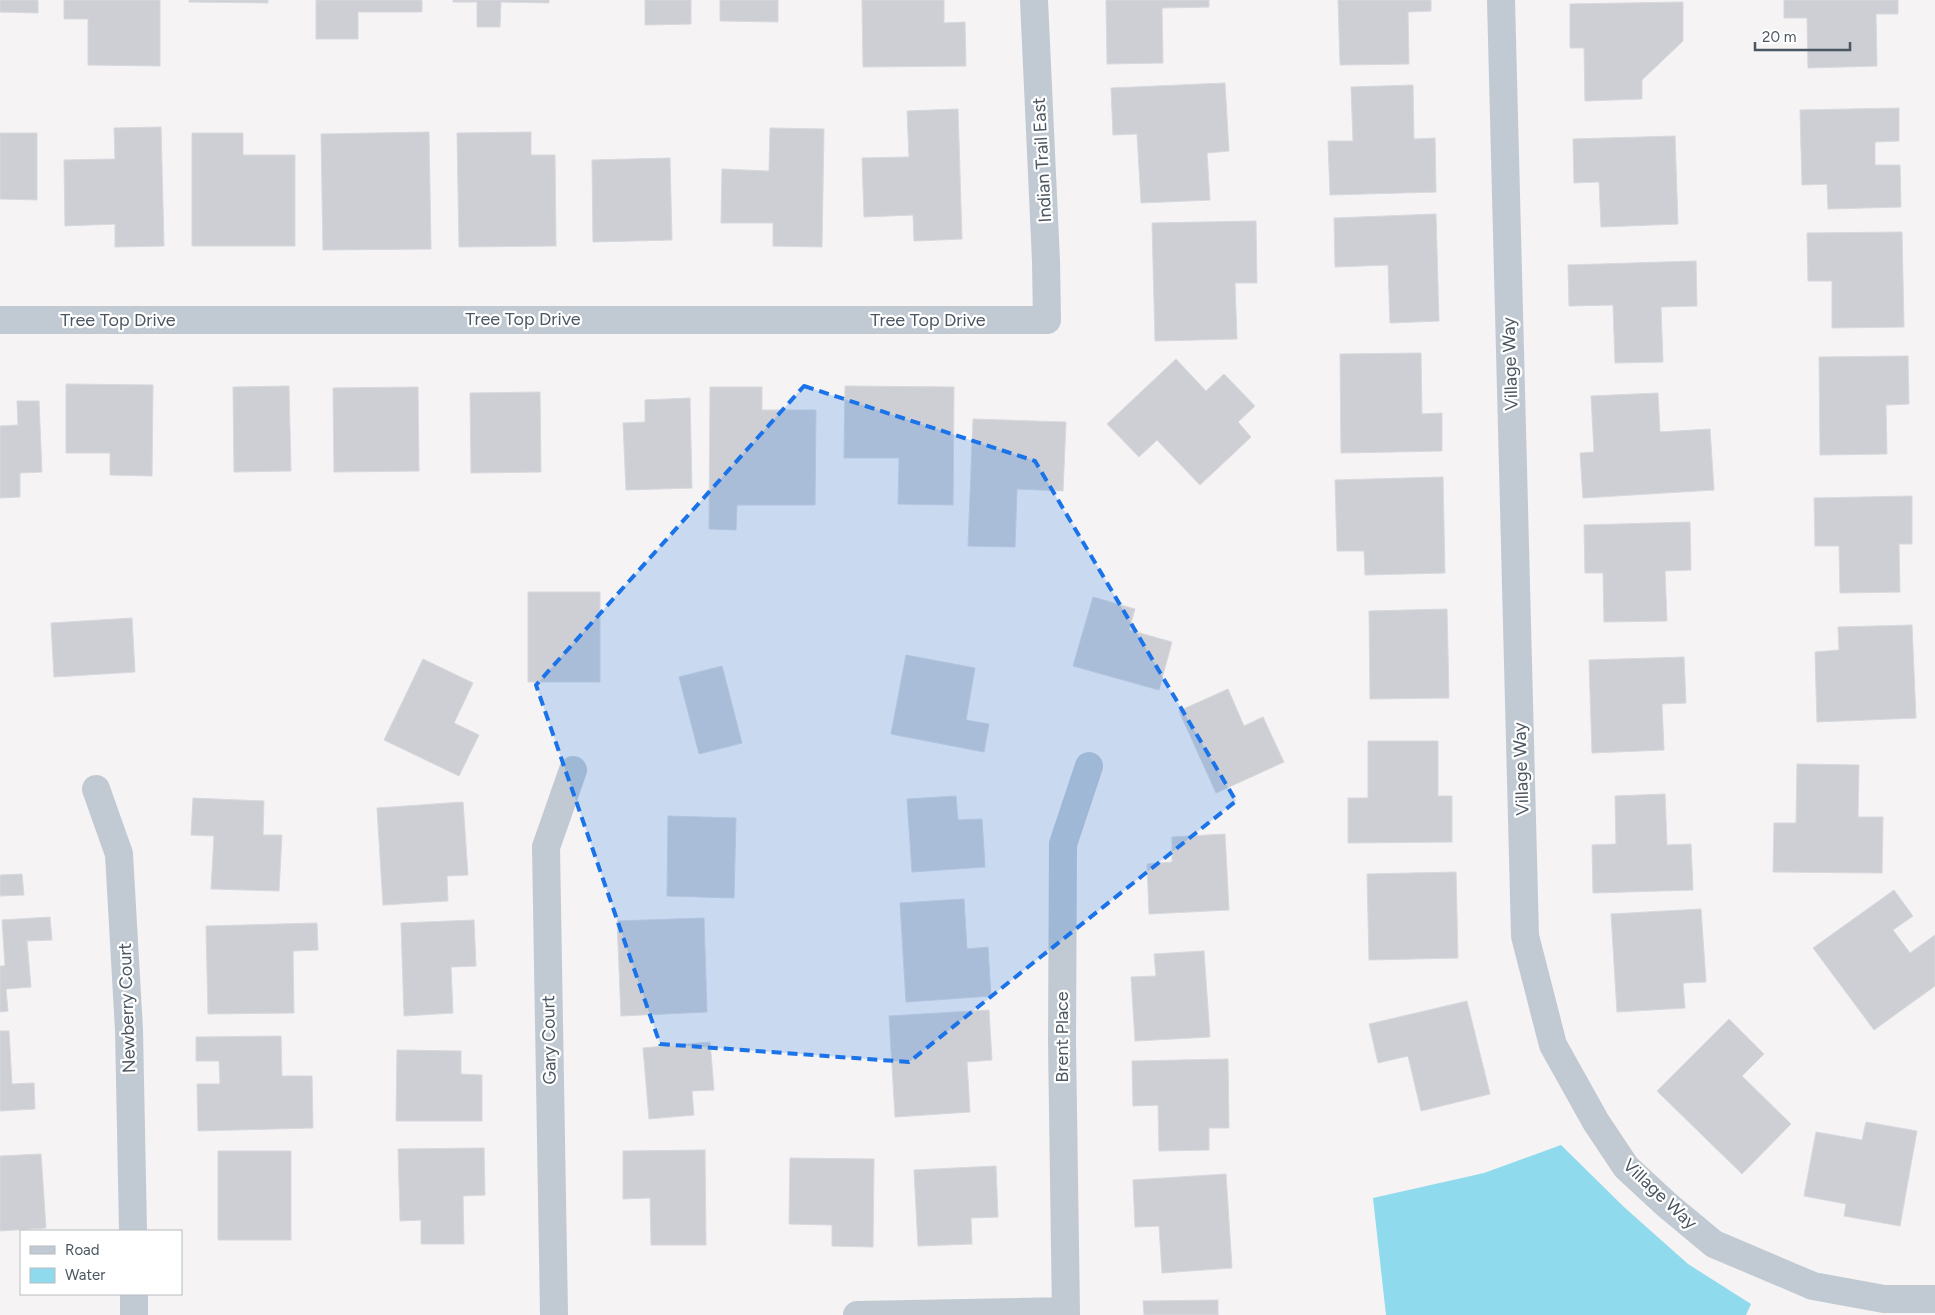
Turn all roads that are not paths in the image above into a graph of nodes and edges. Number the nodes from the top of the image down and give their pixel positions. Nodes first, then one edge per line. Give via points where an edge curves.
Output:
1 (1034, 0) edge
2 (1500, 0) edge
3 (0, 320) edge
4 (1047, 320) joint
5 (1089, 766) dead end
6 (573, 770) dead end
7 (96, 789) dead end
8 (133, 1230) edge
9 (134, 1295) edge
10 (1935, 1299) edge
11 (1066, 1313) edge
12 (134, 1315) edge
13 (554, 1315) edge
14 (857, 1315) edge

1 - 4 street, Indian Trail East
2 - 10 street, Village Way via 1525,936 1553,1045 1596,1122 1626,1167 1714,1244 1813,1286 1884,1299
3 - 4 street, Tree Top Drive
5 - 11 street, Brent Place via 1063,844
6 - 13 street, Gary Court via 546,847
7 - 8 street, Newberry Court via 120,854 129,1030
9 - 12 street
11 - 14 street

